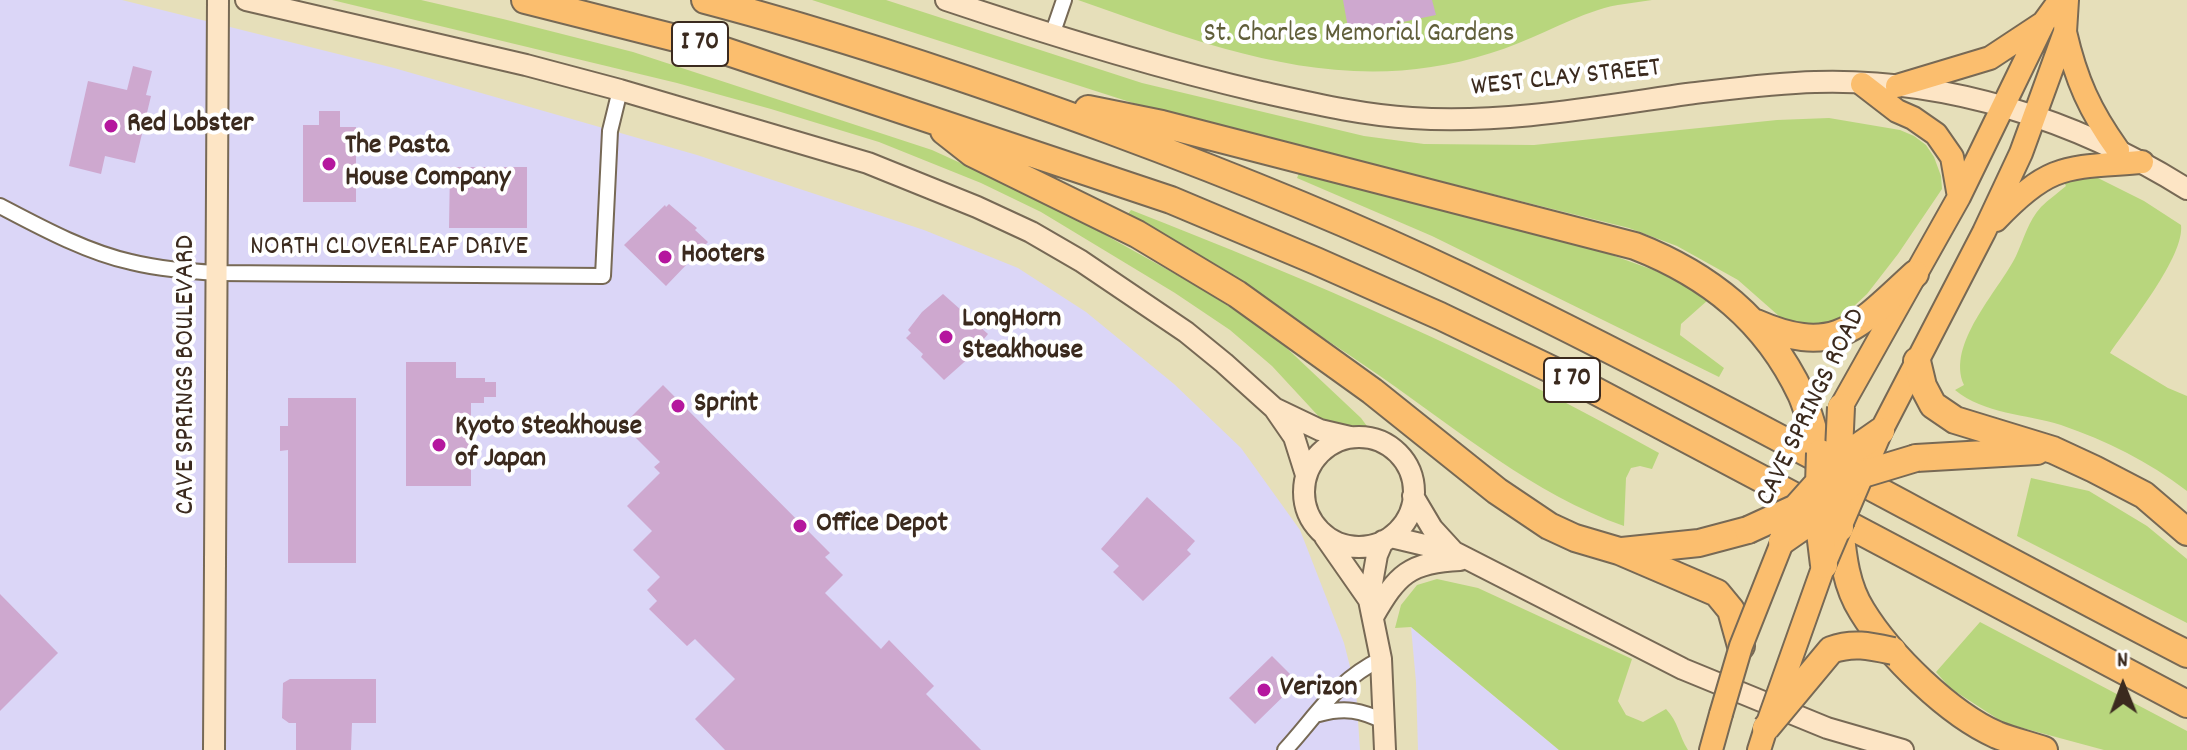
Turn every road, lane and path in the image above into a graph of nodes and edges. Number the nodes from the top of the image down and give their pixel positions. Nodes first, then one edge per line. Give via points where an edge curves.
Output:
1 (218, 0) edge
2 (246, 0) edge
3 (525, 0) edge
4 (705, 0) edge
5 (946, 0) edge
6 (1064, 0) edge
7 (2060, 0) edge
8 (2067, 0) edge
9 (2044, 22) junction
10 (2065, 32) junction
11 (1052, 35) junction
12 (1862, 84) junction
13 (1897, 86) junction
14 (620, 90) junction
15 (1010, 94) junction
16 (2003, 107) junction
17 (2035, 116) junction
18 (929, 119) junction
19 (2118, 150) junction
20 (2142, 162) junction
21 (2187, 189) edge
22 (1959, 197) junction
23 (0, 206) edge
24 (1984, 232) junction
25 (217, 273) junction
26 (1915, 274) junction
27 (1750, 321) junction
28 (1917, 361) junction
29 (1841, 407) joint
30 (1274, 408) junction
31 (1881, 431) junction
32 (1350, 437) junction
33 (2053, 450) junction
34 (1829, 457) junction
35 (1863, 474) junction
36 (1306, 475) junction
37 (1827, 490) junction
38 (1413, 496) junction
39 (1818, 517) junction
40 (2187, 532) edge
41 (1324, 535) junction
42 (1387, 539) junction
43 (1782, 541) joint
44 (1619, 551) junction
45 (1462, 556) junction
46 (1824, 565) joint
47 (1371, 609) junction
48 (1741, 646) junction
49 (1893, 651) junction
50 (2187, 654) edge
51 (1381, 659) junction
52 (2187, 704) edge
53 (1319, 714) junction
54 (1385, 722) junction
55 (1762, 739) edge
56 (214, 750) edge
57 (1285, 750) edge
58 (1385, 750) edge
59 (1711, 750) edge
60 (1900, 750) edge
61 (2044, 750) edge

1 - 25 main road, CAVE SPRINGS BOULEVARD
2 - 14 main road
3 - 18 highway, I 70 via 719,49
4 - 15 highway, I 70
5 - 11 main road, WEST CLAY STREET
6 - 11 street
7 - 9 main road
8 - 10 main road
9 - 13 main road via 1990,58
9 - 16 main road, CAVE SPRINGS ROAD
10 - 17 main road
10 - 19 main road via 2084,95
11 - 12 main road, WEST CLAY STREET via 1263,92 1413,118 1520,116 1743,87
12 - 13 main road, WEST CLAY STREET
12 - 22 main road via 1936,134 1952,157
13 - 16 main road, WEST CLAY STREET
14 - 25 street, NORTH CLOVERLEAF DRIVE via 610,131 603,276
14 - 30 main road via 868,163 1031,232 1186,332
15 - 27 highway via 1162,124 1635,246 1708,282
15 - 50 highway, I 70 via 1306,207 1460,276 1621,355
16 - 17 main road, WEST CLAY STREET
16 - 22 main road, CAVE SPRINGS ROAD
17 - 19 main road, WEST CLAY STREET
17 - 24 main road
18 - 44 highway via 972,153 1137,234 1237,294 1549,526
18 - 52 highway, I 70 via 1171,200 1440,316 1590,388
19 - 20 main road, WEST CLAY STREET
20 - 21 main road, WEST CLAY STREET
20 - 24 main road via 2054,172 2028,188
22 - 26 main road, CAVE SPRINGS ROAD
23 - 25 street, NORTH CLOVERLEAF DRIVE via 130,262
24 - 28 main road
25 - 56 main road, CAVE SPRINGS BOULEVARD
26 - 27 highway via 1860,325 1842,333 1799,339
26 - 29 main road, CAVE SPRINGS ROAD
27 - 34 highway via 1773,347 1801,395
28 - 31 main road
28 - 33 highway via 1933,405 1955,420
29 - 34 highway, bridge
30 - 32 main road via 1320,430
30 - 36 main road via 1294,437
31 - 34 highway, bridge
31 - 35 main road, bridge
32 - 36 main road via 1318,455
32 - 38 main road via 1386,444 1400,456 1410,471
33 - 35 highway, bridge via 1916,458
33 - 40 highway via 2144,495
34 - 37 highway, bridge
34 - 39 main road, CAVE SPRINGS ROAD, bridge
35 - 37 highway, bridge
35 - 39 main road, bridge
36 - 41 main road via 1305,505
37 - 39 highway, bridge
37 - 39 highway, bridge
38 - 42 main road via 1404,524
38 - 45 main road via 1432,528
39 - 43 highway, bridge
39 - 44 highway, bridge via 1699,543
39 - 46 highway, bridge
39 - 49 highway, bridge via 1861,610
41 - 42 main road via 1357,547
41 - 47 main road
42 - 45 main road
42 - 47 main road via 1377,555
43 - 48 main road, CAVE SPRINGS ROAD, bridge
44 - 48 highway via 1717,593 1731,610
45 - 47 main road via 1412,569
45 - 60 main road via 1683,669 1827,728
46 - 55 main road, bridge
47 - 51 main road
48 - 59 main road, CAVE SPRINGS ROAD, bridge
49 - 55 highway, bridge via 1861,644 1831,650
49 - 61 highway via 1948,706 1996,734
51 - 53 street via 1335,690
51 - 54 main road
53 - 54 street via 1354,709
53 - 57 street
54 - 58 main road

